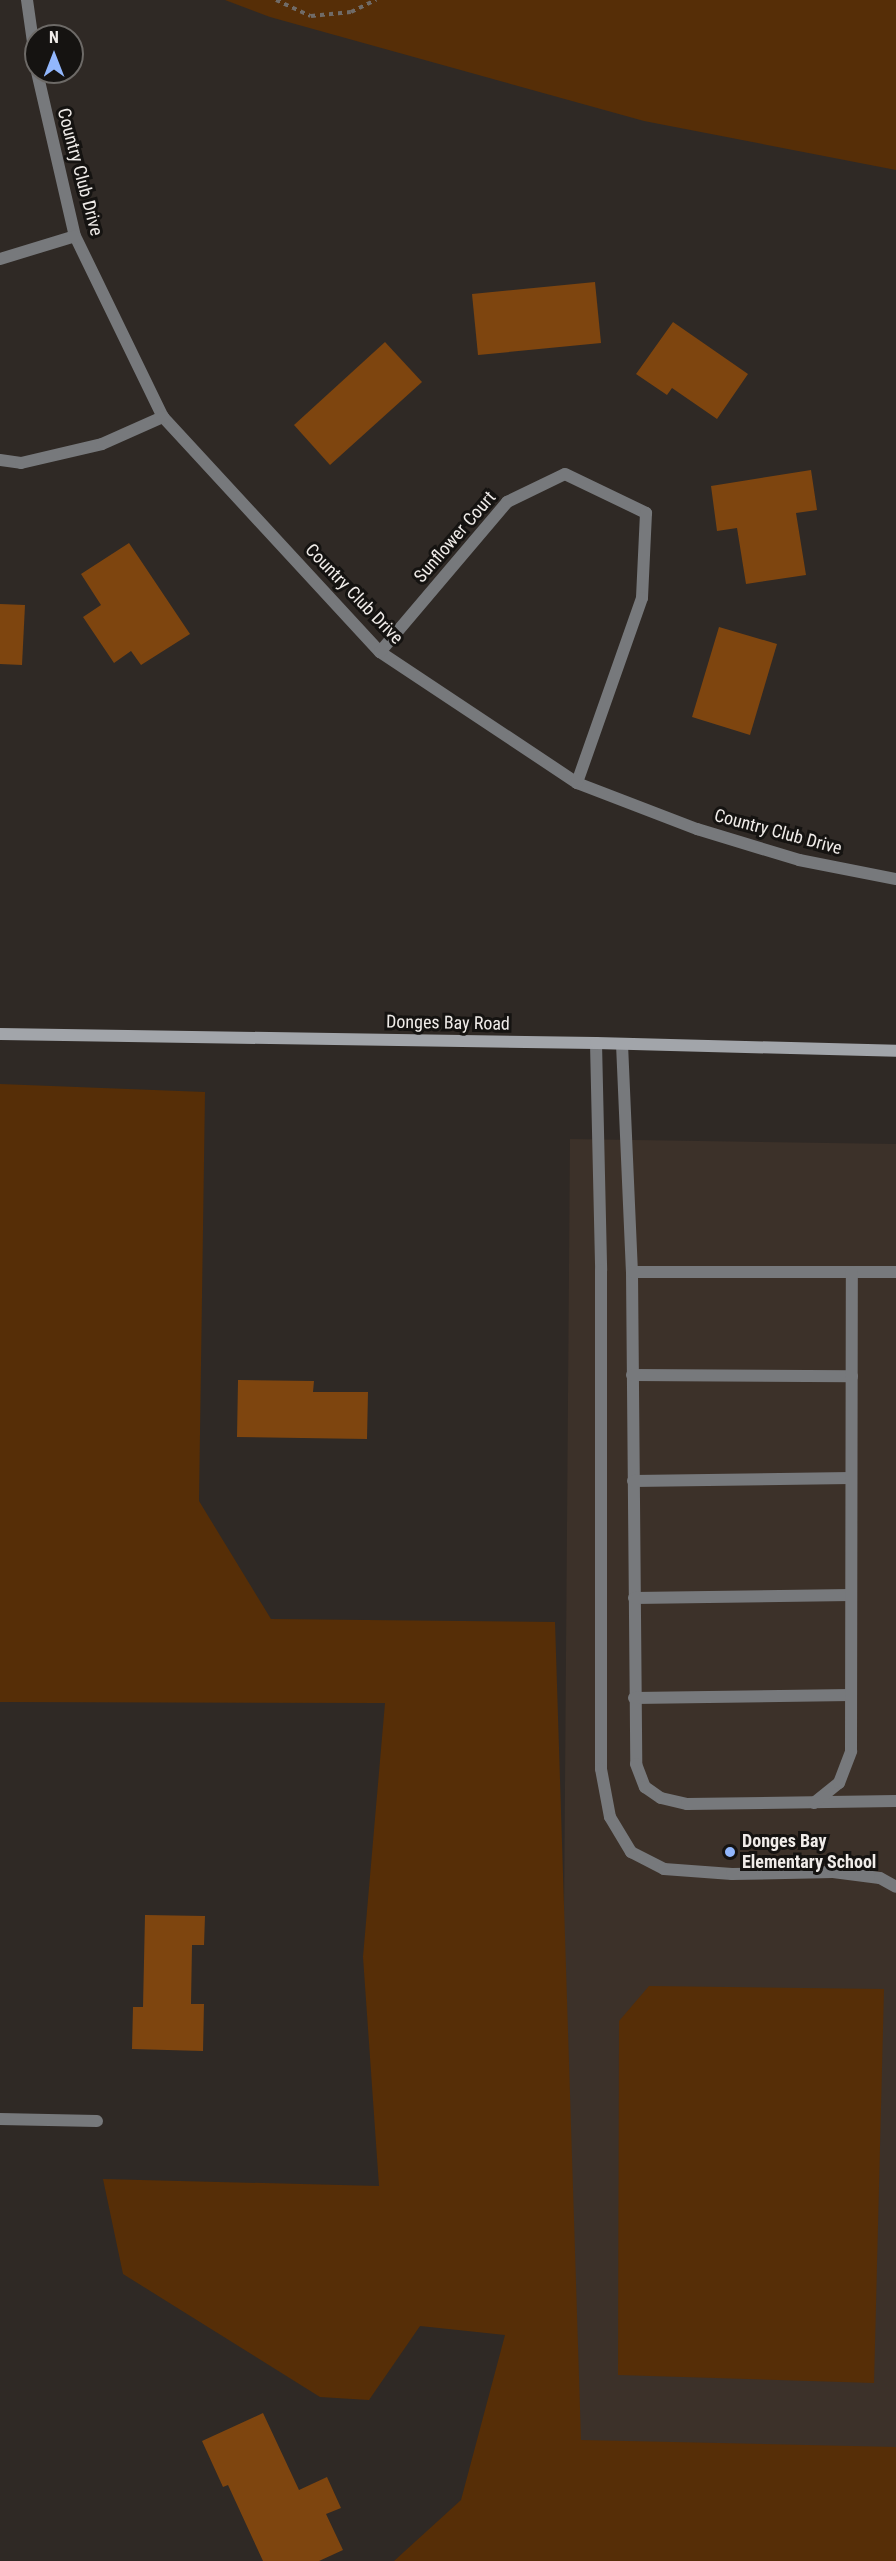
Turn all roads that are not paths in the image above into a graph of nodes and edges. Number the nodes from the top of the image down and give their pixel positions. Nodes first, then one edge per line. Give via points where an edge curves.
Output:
1 (27, 0) edge
2 (30, 24) edge
3 (40, 84) edge
4 (75, 236) junction
5 (0, 259) edge
6 (164, 417) junction
7 (0, 460) edge
8 (380, 652) junction
9 (577, 783) junction
10 (896, 879) edge
11 (0, 1034) edge
12 (596, 1043) junction
13 (622, 1044) junction
14 (896, 1052) edge
15 (632, 1272) junction
16 (852, 1272) junction
17 (896, 1272) edge
18 (632, 1375) junction
19 (852, 1376) junction
20 (852, 1478) junction
21 (633, 1482) junction
22 (852, 1595) junction
23 (634, 1598) junction
24 (851, 1695) junction
25 (634, 1698) junction
26 (896, 1801) edge
27 (814, 1803) junction
28 (896, 1887) edge
29 (0, 2120) edge
30 (97, 2121) dead end

1 - 2 street
3 - 4 street, Country Club Drive
4 - 5 street
4 - 6 street, Country Club Drive
6 - 7 street via 102,444 21,463
6 - 8 street, Country Club Drive
8 - 9 street, Country Club Drive
8 - 9 street, Sunflower Court via 507,502 565,474 646,513 642,597
9 - 10 street, Country Club Drive via 697,830 799,860
11 - 12 street, Donges Bay Road
12 - 13 street, Donges Bay Road
12 - 28 street via 601,1270 601,1769 610,1817 632,1852 664,1869 732,1874 834,1872 880,1878
13 - 14 street, Donges Bay Road
13 - 15 street
15 - 16 street
15 - 18 street
16 - 17 street
16 - 19 street
18 - 19 street
18 - 21 street
19 - 20 street
20 - 21 street
20 - 22 street
21 - 23 street
22 - 23 street
22 - 24 street
23 - 25 street
24 - 25 street
24 - 27 street via 851,1751 839,1783
25 - 27 street via 636,1764 645,1787 661,1798 687,1804
26 - 27 street
29 - 30 street

